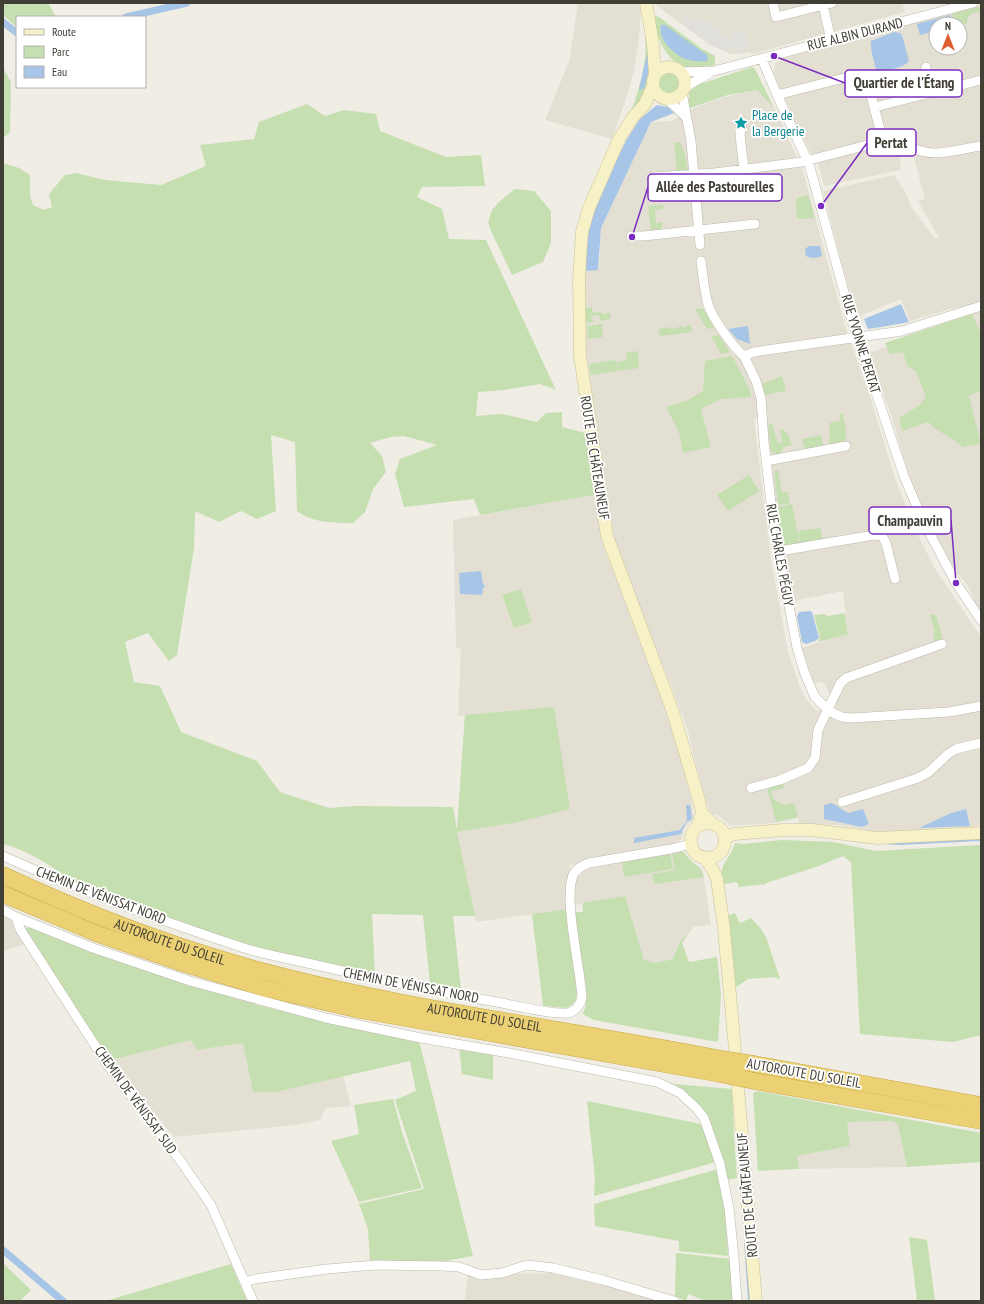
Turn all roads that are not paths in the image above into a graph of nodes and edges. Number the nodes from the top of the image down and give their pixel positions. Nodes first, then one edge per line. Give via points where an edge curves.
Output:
1 (646, 3) edge
2 (773, 3) edge
3 (972, 3) edge
4 (828, 4) edge
5 (831, 40) junction
6 (653, 44) junction
7 (762, 59) junction
8 (926, 67) dead end
9 (677, 70) junction
10 (714, 71) junction
11 (654, 80) junction
12 (981, 80) edge
13 (683, 89) junction
14 (927, 94) junction
15 (777, 95) junction
16 (664, 98) junction
17 (645, 104) junction
18 (875, 107) junction
19 (686, 117) junction
20 (742, 122) dead end
21 (883, 141) junction
22 (981, 146) edge
23 (808, 161) junction
24 (744, 169) junction
25 (694, 175) junction
26 (652, 178) dead end
27 (755, 224) dead end
28 (699, 230) junction
29 (631, 236) dead end
30 (700, 245) dead end
31 (701, 261) dead end
32 (981, 306) edge
33 (858, 336) junction
34 (744, 356) junction
35 (846, 446) dead end
36 (766, 461) junction
37 (780, 551) junction
38 (895, 579) dead end
39 (981, 620) edge
40 (942, 644) dead end
41 (981, 709) edge
42 (828, 710) junction
43 (981, 743) edge
44 (751, 788) dead end
45 (842, 802) dead end
46 (702, 813) junction
47 (713, 824) junction
48 (698, 826) junction
49 (981, 833) edge
50 (725, 837) junction
51 (691, 844) junction
52 (719, 854) junction
53 (3, 856) edge
54 (704, 857) junction
55 (3, 875) edge
56 (717, 879) junction
57 (3, 894) edge
58 (3, 910) edge
59 (16, 917) junction
60 (735, 1049) dead end
61 (721, 1067) junction
62 (738, 1089) dead end
63 (981, 1105) edge
64 (981, 1121) edge
65 (245, 1282) junction
66 (253, 1301) edge
67 (674, 1301) edge
68 (737, 1301) edge
69 (756, 1301) edge

1 - 6 main road
2 - 4 street via 777,21
3 - 5 street, RUE ALBIN DURAND
4 - 5 street
5 - 7 street, RUE ALBIN DURAND
6 - 9 main road
6 - 11 main road
7 - 10 street, RUE ALBIN DURAND
7 - 15 street, RUE YVONNE PERTAT
8 - 14 street
9 - 10 street, RUE ALBIN DURAND
9 - 11 main road via 668,67 660,69
9 - 13 main road via 685,79
10 - 13 street, RUE ALBIN DURAND
11 - 16 main road via 655,91
11 - 17 main road, ROUTE DE CHÂTEAUNEUF
12 - 14 street
13 - 16 main road via 674,98
13 - 19 street
14 - 18 street
15 - 18 street via 852,76 861,78 868,84
15 - 23 street, RUE YVONNE PERTAT
16 - 17 main road, ROUTE DE CHÂTEAUNEUF
16 - 19 street
17 - 46 main road, ROUTE DE CHÂTEAUNEUF via 619,138 589,208 582,232 578,279 580,356 607,536 673,712
18 - 21 street
19 - 25 street
20 - 24 street via 740,135
21 - 22 street via 934,153
21 - 23 street
23 - 24 street
23 - 33 street, RUE YVONNE PERTAT
24 - 25 street
25 - 26 street
25 - 28 street
27 - 28 street
28 - 29 street
28 - 30 street
31 - 34 street, RUE CHARLES PÉGUY via 708,306 737,350
32 - 33 street via 909,329
33 - 34 street via 774,348
33 - 39 street, RUE YVONNE PERTAT via 904,476 923,521 956,583
34 - 36 street, RUE CHARLES PÉGUY via 760,392
35 - 36 street
36 - 37 street, RUE CHARLES PÉGUY via 773,520
37 - 38 street via 874,535 882,536 886,542
37 - 42 street, RUE CHARLES PÉGUY via 797,648 815,696
40 - 42 street via 846,678 840,684
41 - 42 street, RUE CHARLES PÉGUY via 852,718 842,717
42 - 44 street via 818,730 815,758 808,768 780,780
43 - 45 street via 956,749 918,778
46 - 47 main road
46 - 48 main road
47 - 48 main road
47 - 50 main road via 721,829
48 - 51 main road via 691,834
49 - 50 main road via 877,838 812,830 783,830
50 - 52 main road via 724,846
51 - 53 street, CHEMIN DE VÉNISSAT NORD via 589,863 575,871 570,886 570,902 582,998 576,1010 564,1013 369,978 245,948 98,896
51 - 54 main road via 693,850
52 - 54 main road
52 - 56 main road
54 - 56 main road
55 - 61 highway, AUTOROUTE DU SOLEIL via 118,924 269,973 363,995
56 - 60 main road
57 - 61 highway, AUTOROUTE DU SOLEIL via 98,934 267,989 360,1010
58 - 59 street
59 - 65 street, CHEMIN DE VÉNISSAT SUD via 20,929 107,1064 211,1205
59 - 68 street via 93,948 190,981 318,1016 657,1082 680,1093 704,1118 720,1164 729,1208
61 - 63 highway, AUTOROUTE DU SOLEIL, bridge via 754,1064
61 - 64 highway, AUTOROUTE DU SOLEIL, bridge via 754,1080
62 - 69 main road, ROUTE DE CHÂTEAUNEUF
65 - 66 street, CHEMIN DE VÉNISSAT SUD
65 - 67 street via 327,1269 376,1265 459,1267 481,1275 502,1273 527,1265 553,1268 603,1280

